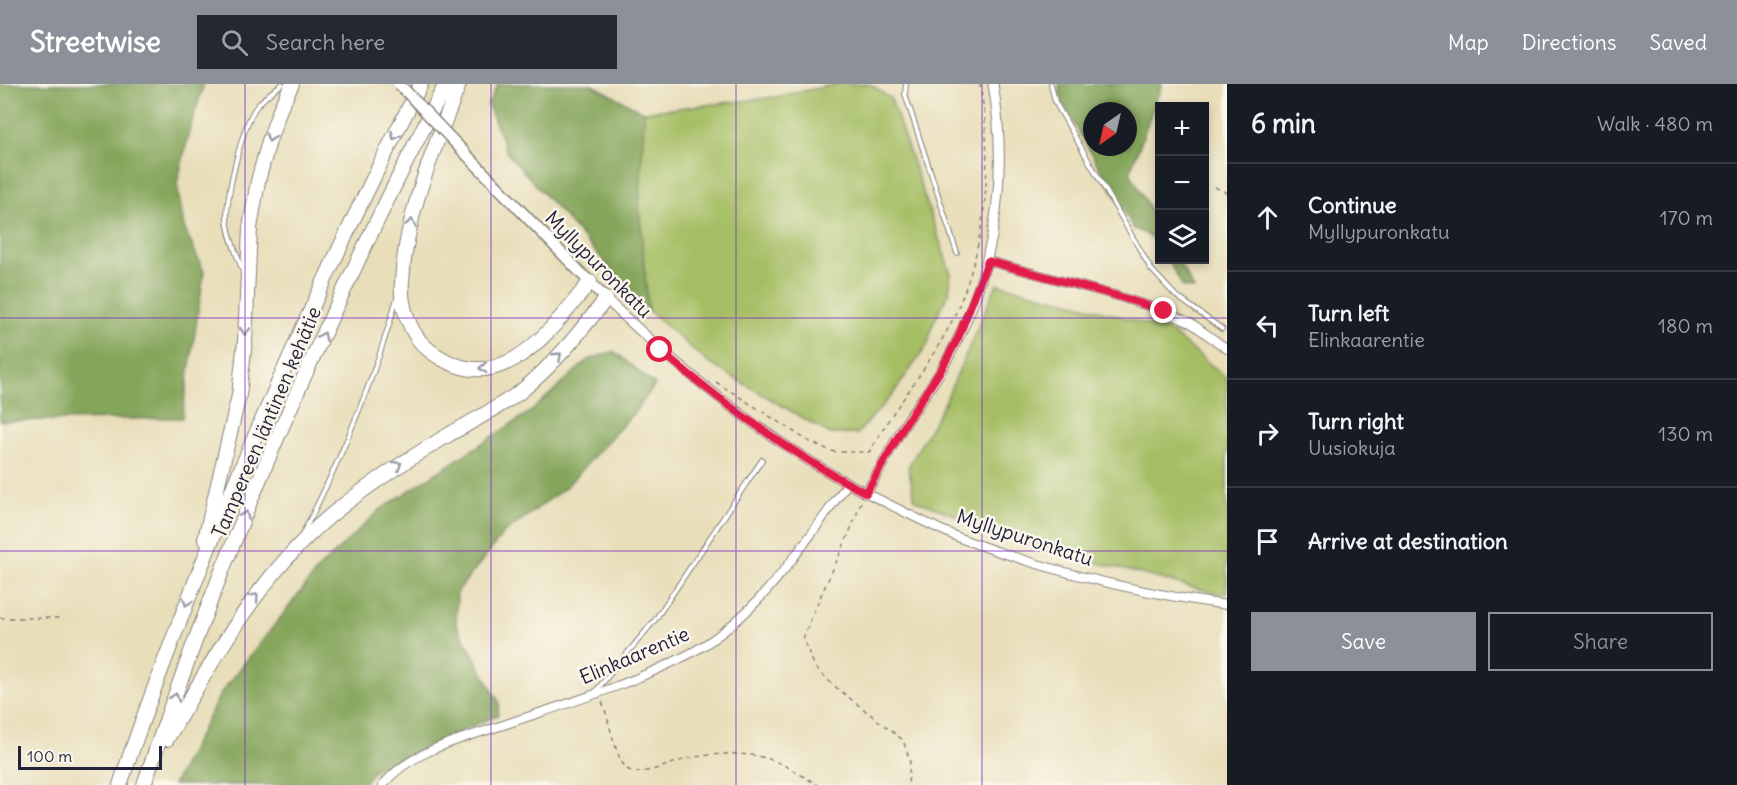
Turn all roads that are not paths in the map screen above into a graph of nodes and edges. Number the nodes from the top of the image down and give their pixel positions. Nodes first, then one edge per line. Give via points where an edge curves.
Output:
1 (282, 84) edge
2 (292, 84) edge
3 (399, 84) edge
4 (421, 84) edge
5 (446, 84) edge
6 (459, 84) edge
7 (906, 84) edge
8 (993, 84) edge
9 (1051, 84) edge
10 (957, 253) dead end
11 (988, 261) junction
12 (590, 282) junction
13 (247, 284) junction
14 (401, 284) junction
15 (606, 299) junction
16 (1222, 328) dead end
17 (1227, 349) edge
18 (762, 460) dead end
19 (848, 483) junction
20 (866, 493) junction
21 (291, 555) junction
22 (198, 574) junction
23 (1227, 605) edge
24 (596, 692) junction
25 (146, 778) edge
26 (120, 785) edge
27 (383, 785) edge

1 - 13 lane via 256,107 251,117 228,199 231,238
2 -> 13 highway via 258,181
3 - 12 main road, Myllypuronkatu, bridge
4 -> 22 highway, Tampereen läntinen kehätie via 275,387
25 -> 5 highway, Tampereen läntinen kehätie via 234,543 295,397
14 -> 6 highway via 418,192
7 - 10 lane via 905,94
8 - 11 street via 999,176
9 - 16 lane via 1055,102 1151,269 1175,295
11 - 17 street via 1164,311 1191,323
11 - 20 street via 958,338
12 -> 14 highway via 529,351 498,367 481,369 450,364 425,347 411,326
12 - 15 main road, Myllypuronkatu
13 -> 22 highway via 239,395
14 - 21 lane via 365,398
15 - 19 street, Myllypuronkatu via 699,383 773,438
21 -> 15 highway via 329,517 393,468 519,392 568,347
18 - 24 lane via 655,620
19 - 20 street, Myllypuronkatu
19 - 24 street, Elinkaarentie via 761,599 732,626 691,653
20 - 23 street, Myllypuronkatu via 964,540 1034,562 1172,597
25 -> 21 highway via 214,656 246,608
22 -> 26 highway, Tampereen läntinen kehätie
24 - 27 street, Elinkaarentie via 443,745 396,769

